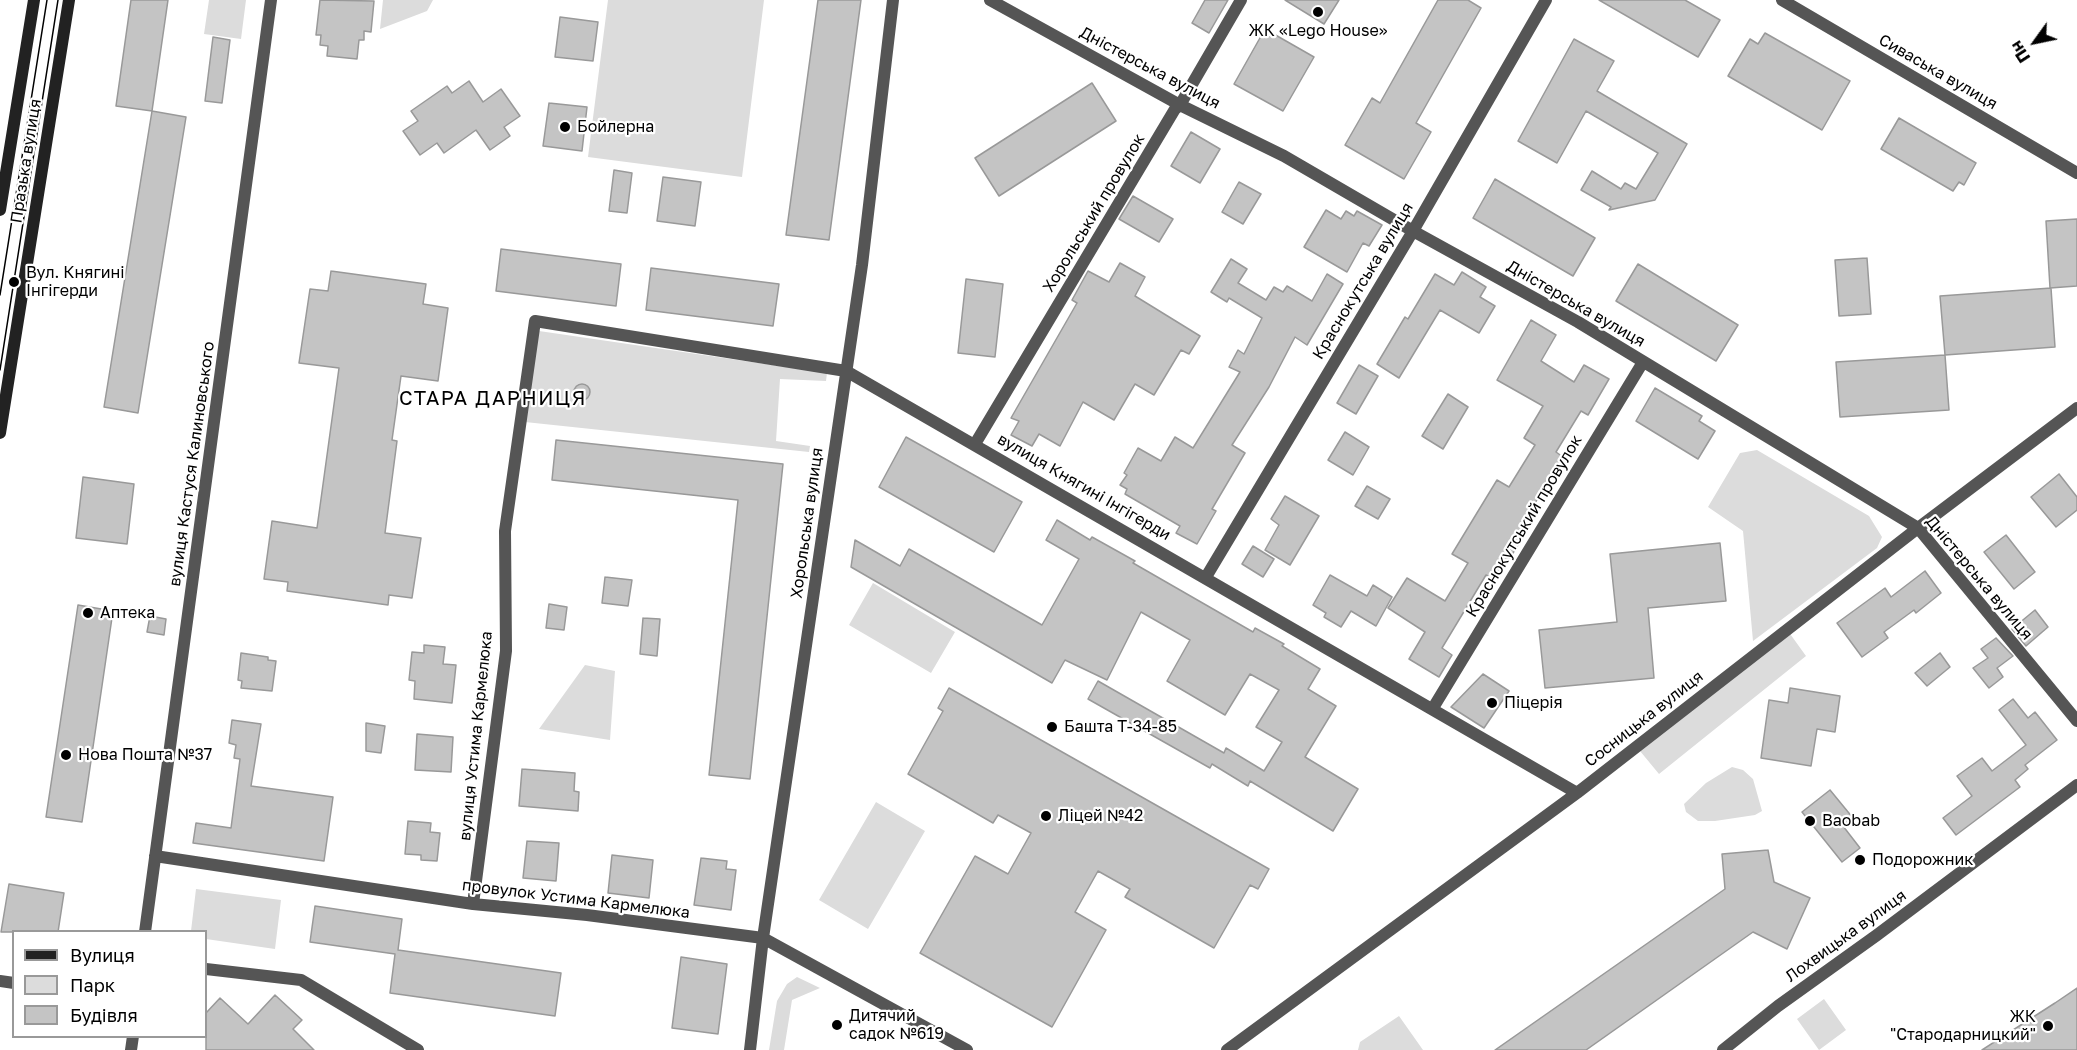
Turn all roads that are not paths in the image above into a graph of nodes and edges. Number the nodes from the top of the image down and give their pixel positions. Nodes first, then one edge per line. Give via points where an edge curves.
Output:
1 (34, 0) edge
2 (69, 0) edge
3 (271, 0) edge
4 (893, 0) edge
5 (990, 0) edge
6 (1241, 0) edge
7 (1545, 0) edge
8 (1782, 0) edge
9 (1180, 105) junction
10 (2077, 173) edge
11 (0, 210) edge
12 (1413, 231) junction
13 (535, 321) joint
14 (1643, 362) junction
15 (846, 370) junction
16 (2077, 408) edge
17 (0, 434) edge
18 (975, 444) junction
19 (1918, 528) junction
20 (1206, 578) junction
21 (1433, 708) junction
22 (2077, 721) edge
23 (2077, 785) edge
24 (1576, 792) junction
25 (155, 856) junction
26 (473, 904) junction
27 (145, 930) edge
28 (763, 938) junction
29 (207, 969) edge
30 (418, 1050) edge
31 (750, 1050) edge
32 (968, 1050) edge
33 (1227, 1050) edge
34 (1723, 1050) edge

1 - 11 street, Празька вулиця
2 - 17 street, Празька вулиця
3 - 25 street, вулиця Кастуся Калиновського
4 - 15 street, Хорольська вулиця
5 - 9 street, Дністерська вулиця
6 - 9 street, Хорольський провулок
7 - 12 street, Краснокутська вулиця
8 - 10 street, Сиваська вулиця
9 - 12 street, Дністерська вулиця via 1284,156
9 - 18 street, Хорольський провулок
12 - 14 street, Дністерська вулиця
12 - 20 street, Краснокутська вулиця
13 - 15 street, вулиця Княгині Інгігерди
13 - 26 street, вулиця Устима Кармелюка via 505,531 506,651
14 - 19 street, Дністерська вулиця
14 - 21 street, Краснокутський провулок
15 - 18 street, вулиця Княгині Інгігерди
15 - 28 street, Хорольська вулиця
16 - 19 street, Сосницька вулиця
18 - 20 street, вулиця Княгині Інгігерди
19 - 22 street, Дністерська вулиця
19 - 24 street, Сосницька вулиця
20 - 21 street, вулиця Княгині Інгігерди
21 - 24 street, вулиця Княгині Інгігерди
23 - 34 street, Лохвицька вулиця
24 - 33 street, Сосницька вулиця
25 - 26 street, провулок Устима Кармелюка
25 - 27 street, вулиця Кастуся Калиновського
26 - 28 street, провулок Устима Кармелюка
28 - 31 street, Хорольська вулиця
28 - 32 street, провулок Устима Кармелюка
29 - 30 street via 301,980

